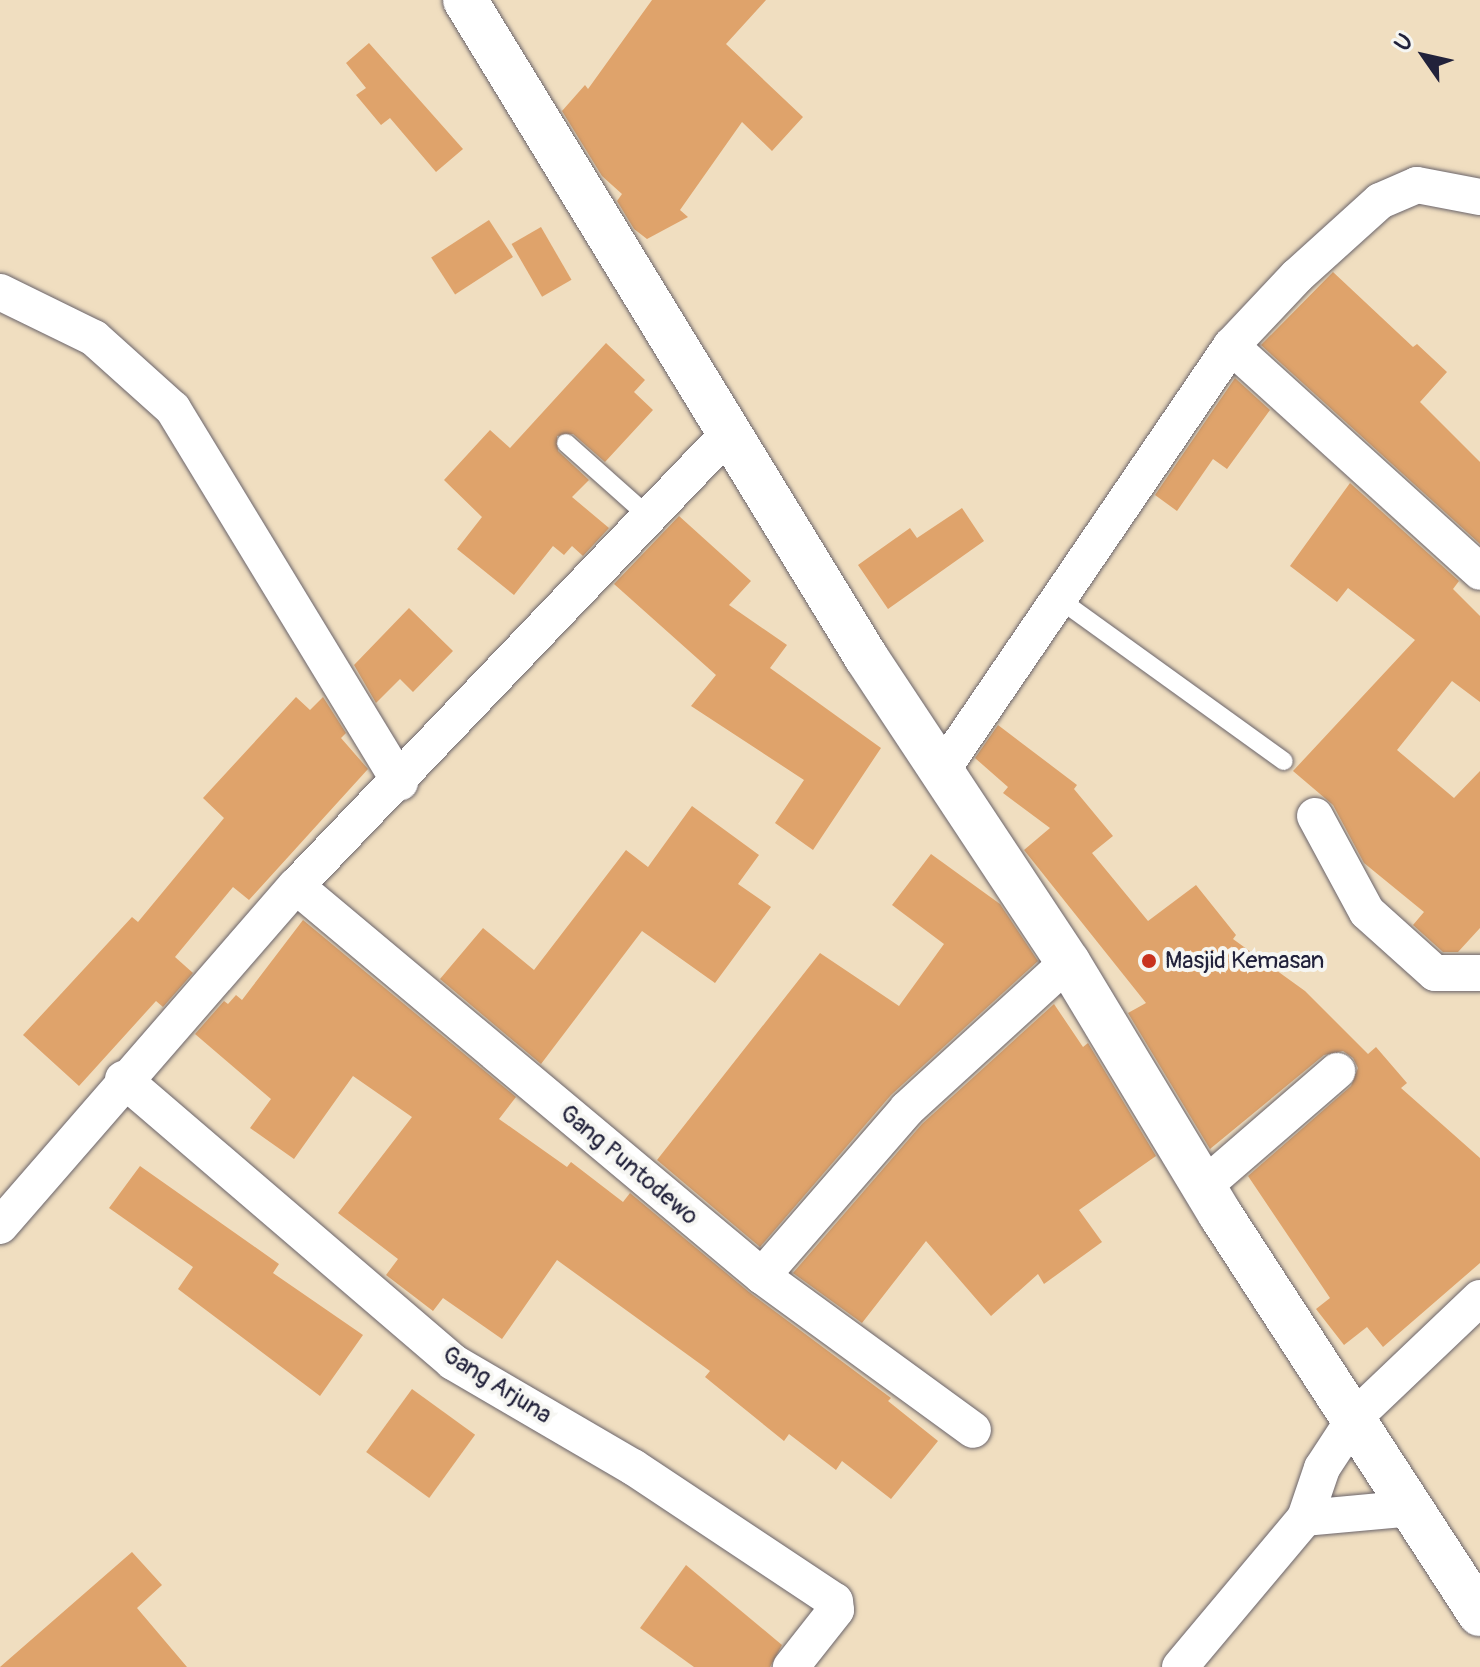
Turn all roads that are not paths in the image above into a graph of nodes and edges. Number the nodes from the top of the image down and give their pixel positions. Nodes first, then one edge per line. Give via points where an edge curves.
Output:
1 (465, 0) edge
2 (1480, 197) edge
3 (0, 292) edge
4 (1231, 346) junction
5 (728, 434) junction
6 (566, 443) dead end
7 (649, 517) junction
8 (1480, 572) edge
9 (1059, 599) junction
10 (1284, 761) dead end
11 (940, 773) junction
12 (400, 782) junction
13 (1315, 816) dead end
14 (296, 886) junction
15 (1068, 962) junction
16 (1480, 973) edge
17 (1337, 1071) dead end
18 (123, 1079) junction
19 (1204, 1186) junction
20 (0, 1226) edge
21 (762, 1276) junction
22 (1480, 1298) edge
23 (1356, 1416) junction
24 (973, 1430) dead end
25 (1412, 1508) junction
26 (1305, 1518) junction
27 (1480, 1614) edge
28 (791, 1667) edge
29 (1180, 1667) edge

1 - 5 street
2 - 4 street via 1417,185 1380,201 1297,276
3 - 12 street via 94,338 173,409
4 - 8 street
4 - 9 street
5 - 7 street
5 - 11 street
6 - 7 lane
7 - 12 street
9 - 10 lane
9 - 11 street
11 - 15 street
12 - 14 street
13 - 16 street via 1367,912 1435,973
14 - 18 street
14 - 21 street, Gang Puntodewo
15 - 19 street
15 - 21 street via 907,1109
17 - 19 street
18 - 20 street
18 - 28 street, Gang Arjuna via 453,1362 633,1467 835,1601 836,1610
19 - 23 street
21 - 24 street, Gang Puntodewo
22 - 23 street
23 - 25 street
23 - 26 street via 1322,1468
25 - 26 street
25 - 27 street
26 - 29 street

